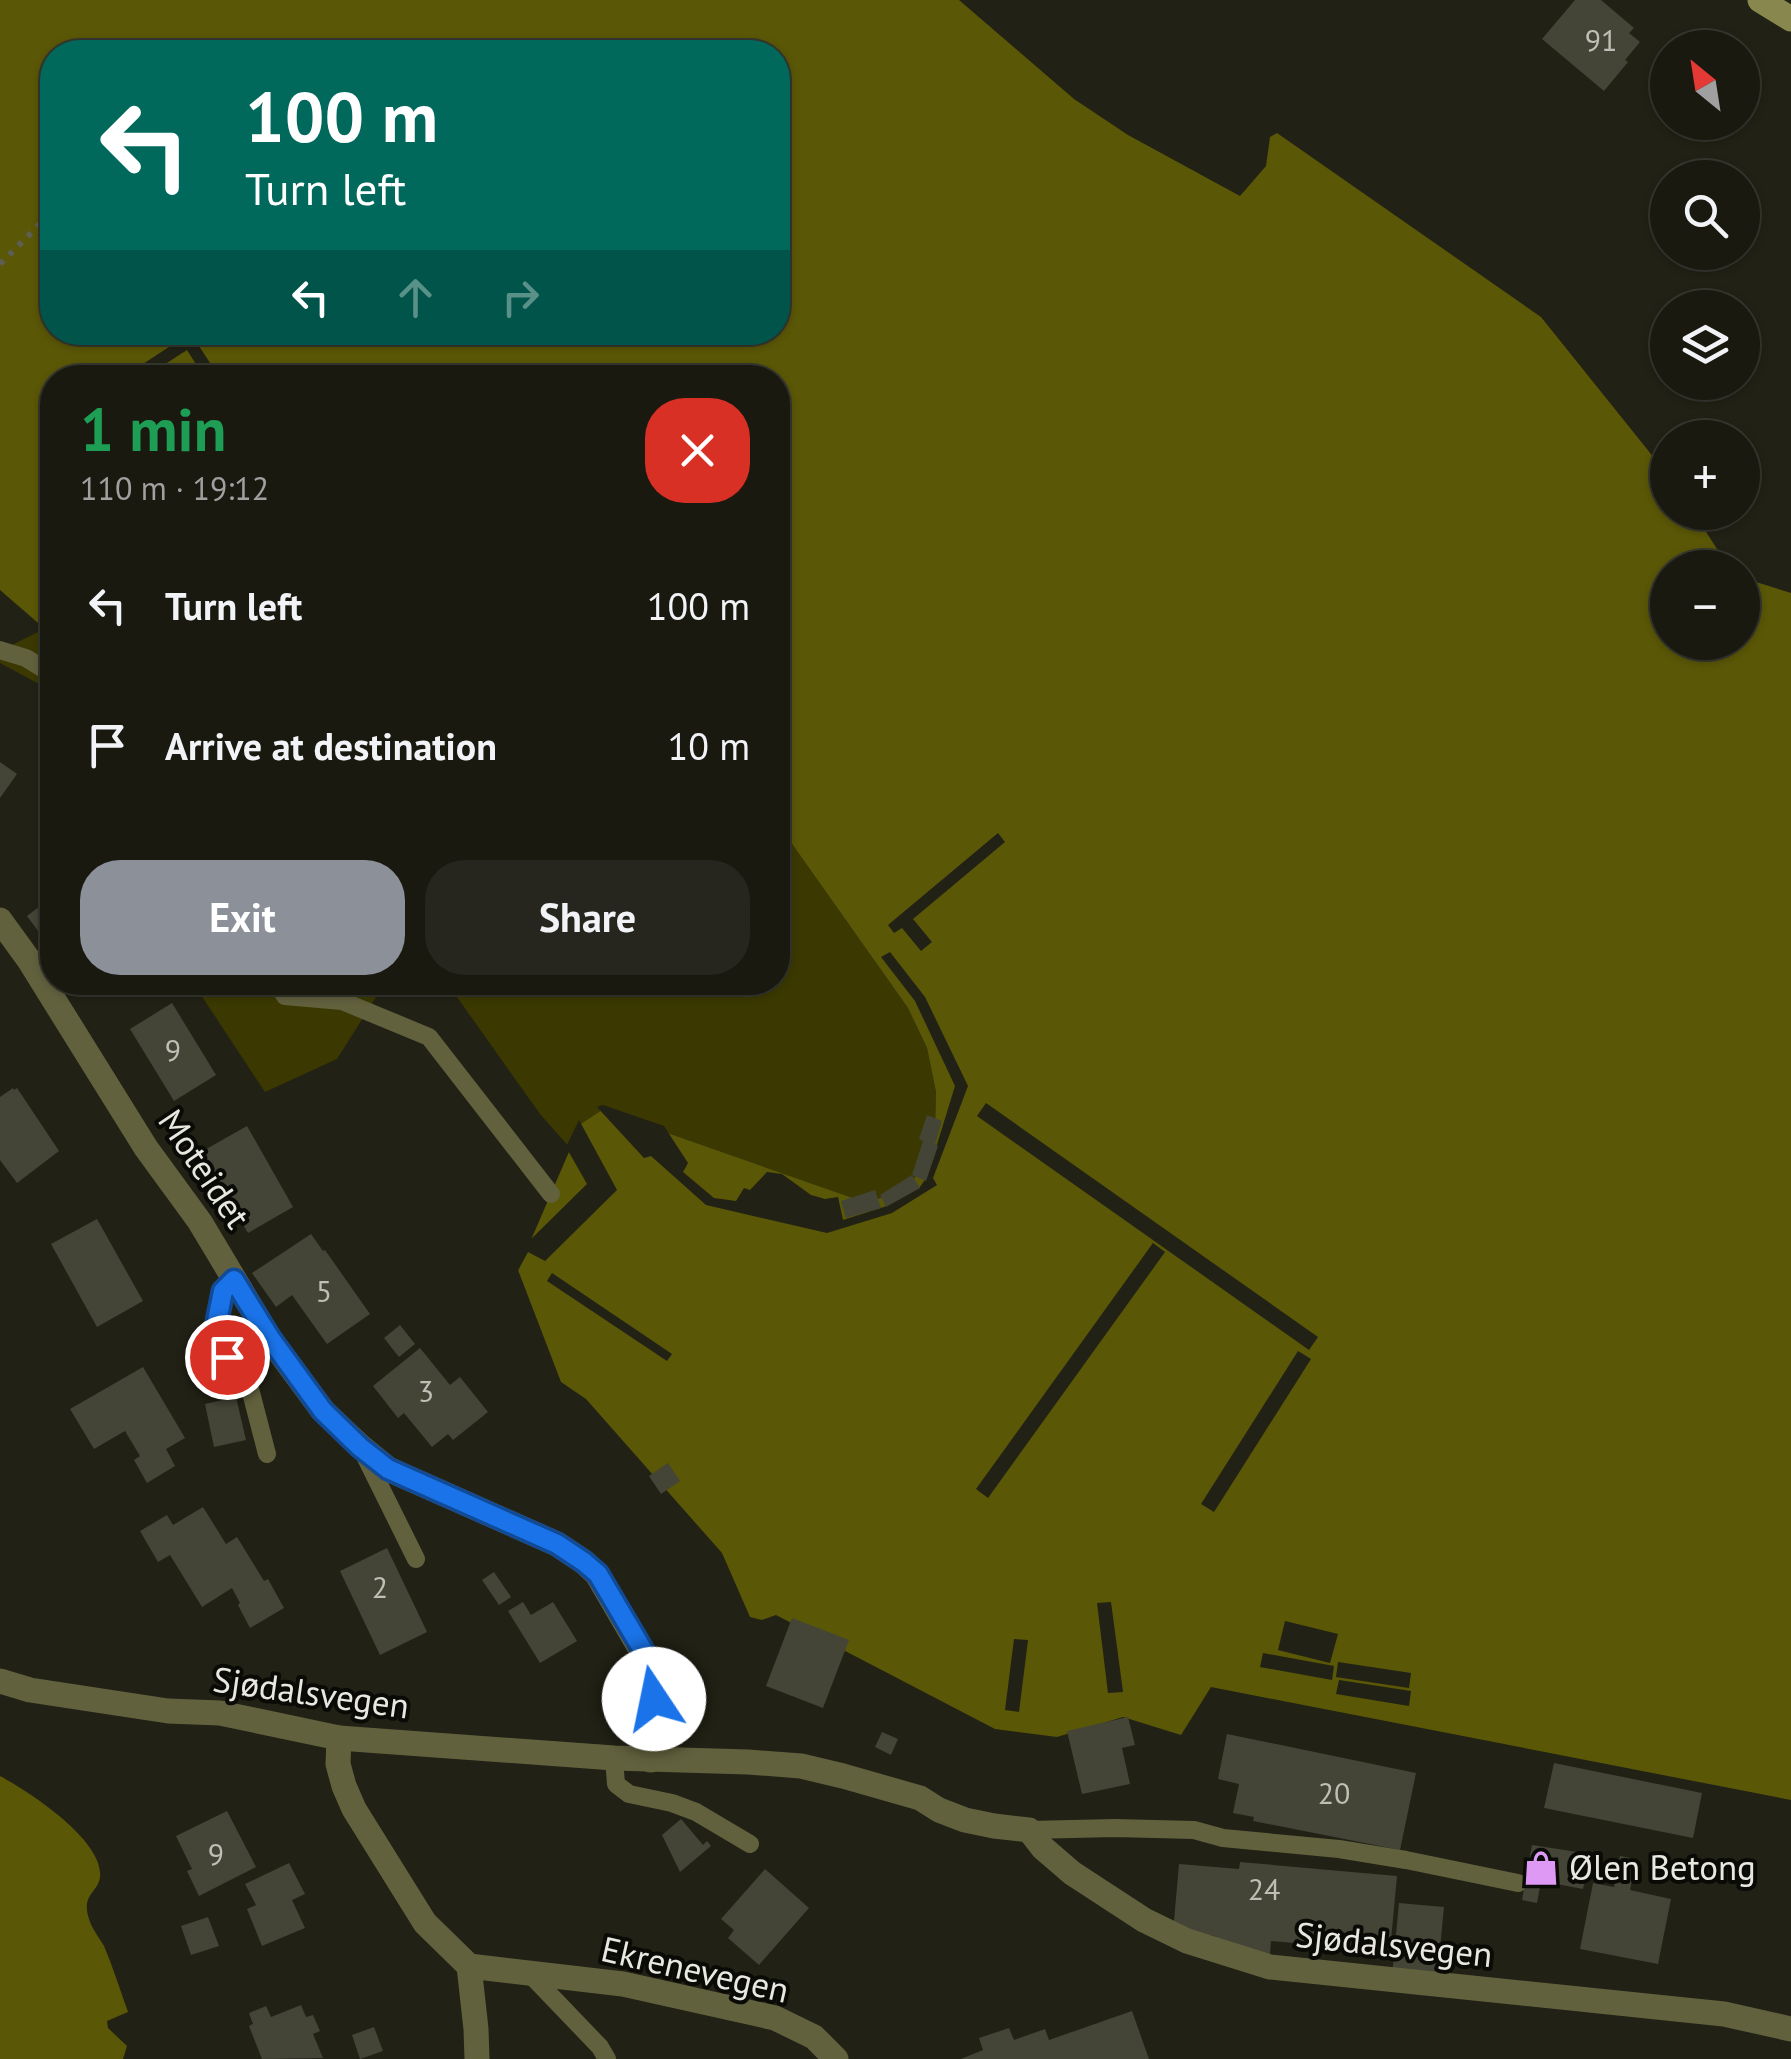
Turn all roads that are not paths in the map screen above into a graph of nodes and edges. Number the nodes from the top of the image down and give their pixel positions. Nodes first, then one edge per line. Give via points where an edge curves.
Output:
1 (1760, 0) edge
2 (1791, 19) edge
3 (0, 650) edge
4 (40, 667) edge
5 (0, 920) edge
6 (40, 979) edge
7 (50, 995) edge
8 (285, 995) edge
9 (551, 1194) dead end
10 (234, 1280) junction
11 (360, 1447) junction
12 (267, 1454) dead end
13 (416, 1559) dead end
14 (0, 1681) edge
15 (339, 1738) junction
16 (614, 1758) junction
17 (651, 1760) junction
18 (1029, 1830) junction
19 (750, 1844) dead end
20 (1518, 1884) dead end
21 (469, 1966) junction
22 (528, 1972) junction
23 (1791, 2030) edge
24 (477, 2059) edge
25 (607, 2059) edge
26 (836, 2059) edge

1 - 2 main road
3 - 4 lane
5 - 6 street, Moteidet
7 - 10 street, Moteidet
8 - 9 lane via 342,1001 429,1038
10 - 11 street, Moteidet via 323,1411
10 - 12 lane via 223,1291 216,1326 227,1357 248,1381
11 - 13 lane, Moteidet
11 - 17 street, Moteidet via 388,1469 557,1544 598,1574 651,1667
14 - 15 street, Sjødalsvegen
15 - 16 street, Sjødalsvegen
15 - 21 street via 338,1764 354,1809 425,1923
16 - 17 street, Sjødalsvegen
16 - 19 lane via 616,1784 629,1794 696,1812
17 - 18 street, Sjødalsvegen via 800,1766 920,1798 965,1820
18 - 20 lane, Sjødalsvegen via 1194,1830 1406,1860
18 - 23 street, Sjødalsvegen via 1072,1873 1144,1920 1270,1967 1724,2014
21 - 22 street, Ekrenevegen
21 - 24 street
22 - 25 lane, Ekrenevegen
22 - 26 street, Ekrenevegen via 623,1984 774,2018 814,2037

